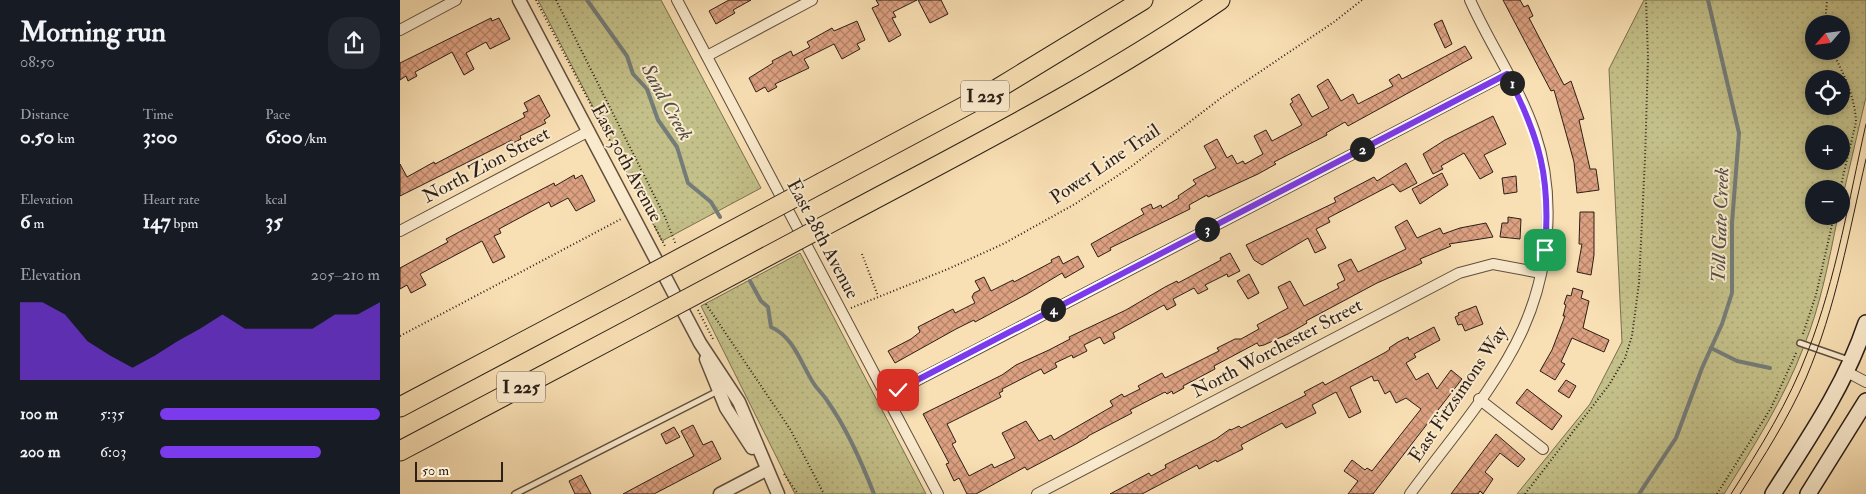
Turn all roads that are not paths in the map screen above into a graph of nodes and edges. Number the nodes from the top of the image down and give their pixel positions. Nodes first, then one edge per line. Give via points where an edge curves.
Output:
1 (456, 0) edge
2 (519, 0) edge
3 (677, 0) edge
4 (812, 0) edge
5 (1143, 0) edge
6 (1220, 0) edge
7 (1470, 0) edge
8 (400, 30) edge
9 (707, 56) junction
10 (1507, 74) junction
11 (589, 131) junction
12 (400, 231) edge
13 (1541, 273) junction
14 (1866, 324) edge
15 (700, 343) junction
16 (1800, 343) road end
17 (1850, 366) junction
18 (1866, 382) edge
19 (718, 391) junction
20 (887, 396) junction
21 (1479, 399) junction
22 (1866, 401) edge
23 (400, 407) edge
24 (1543, 449) dead end
25 (400, 451) edge
26 (766, 470) junction
27 (515, 494) edge
28 (720, 494) edge
29 (778, 494) edge
30 (938, 494) edge
31 (1037, 494) edge
32 (1410, 494) edge
33 (1772, 494) edge
34 (1808, 494) edge

1 - 8 street
2 - 11 street, East 30th Avenue
3 - 9 street, East 28th Avenue
4 - 9 street
5 - 23 highway, I 225, bridge via 982,98
6 - 25 highway, I 225, bridge via 1083,88
7 - 10 street, East Fitzsimons Way
9 - 20 street, East 28th Avenue
10 - 13 street, East Fitzsimons Way via 1530,121 1544,172 1548,211
10 - 20 street
11 - 12 street, North Zion Street
11 - 15 street, East 30th Avenue
13 - 21 street, East Fitzsimons Way via 1523,329
13 - 31 street, North Worchester Street via 1493,264 1460,273
14 - 17 main road
15 - 19 street, East 30th Avenue
15 - 26 street, East 30th Avenue via 739,402
16 - 17 lane
17 - 18 street
17 - 33 main road via 1821,420
19 - 26 street, East 30th Avenue
19 - 27 lane
20 - 30 street, East 28th Avenue
21 - 24 street
21 - 32 street, East Fitzsimons Way
22 - 34 main road
26 - 28 street
26 - 29 street, East 30th Avenue

